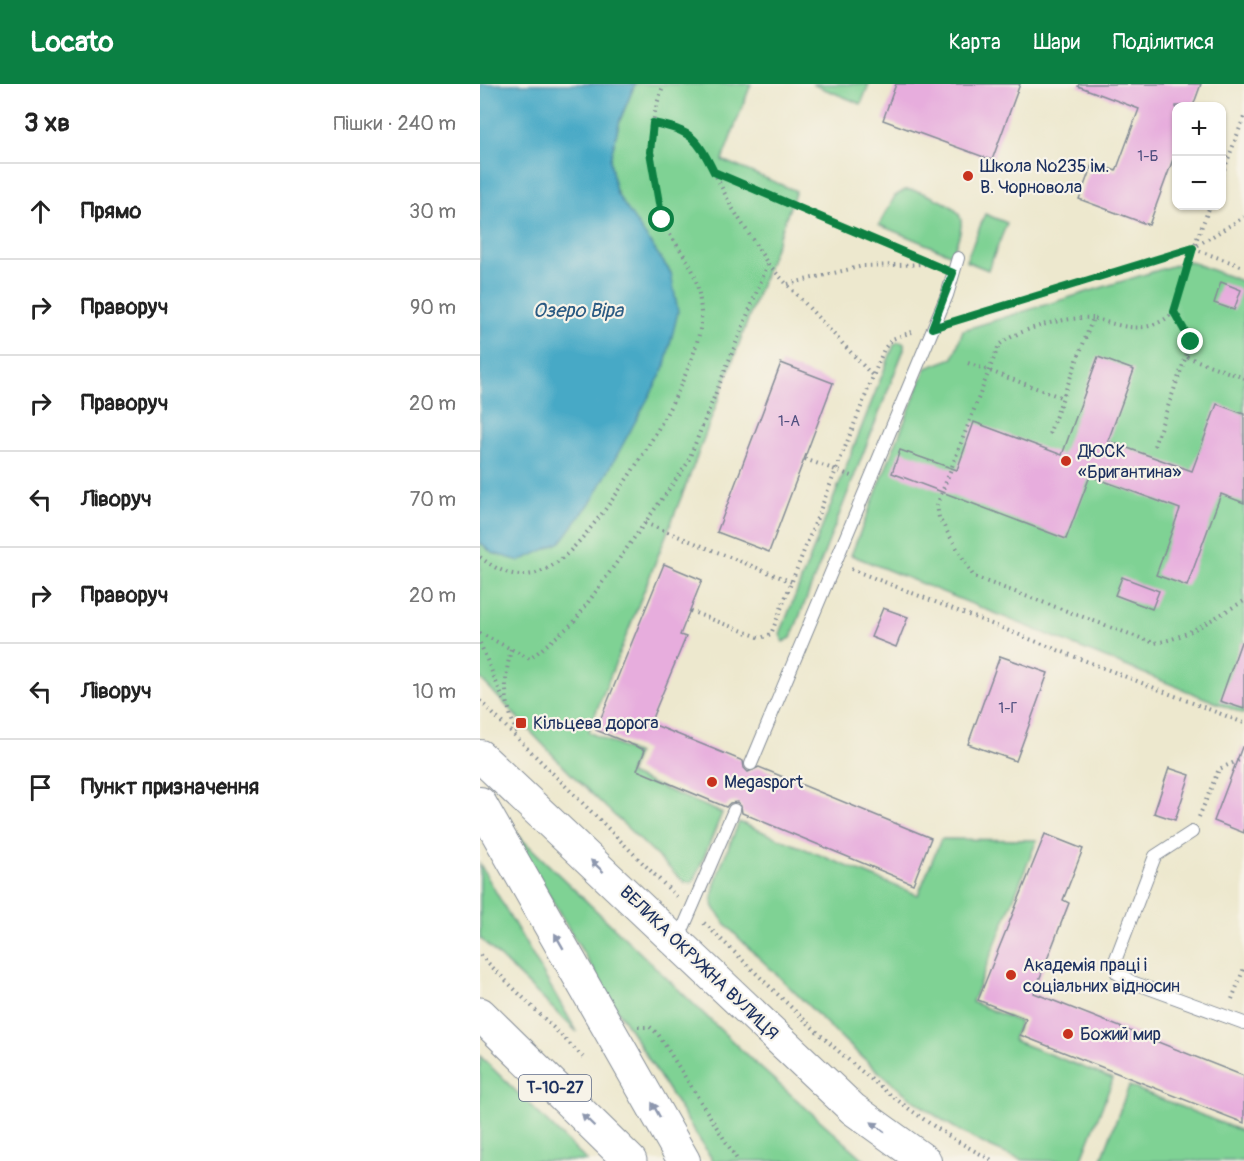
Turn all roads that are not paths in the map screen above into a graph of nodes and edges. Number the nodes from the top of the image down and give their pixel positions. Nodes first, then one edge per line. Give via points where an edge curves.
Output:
1 (958, 258) dead end
2 (480, 756) edge
3 (751, 764) dead end
4 (480, 803) edge
5 (734, 810) dead end
6 (1192, 832) road end
7 (677, 941) junction
8 (480, 1014) edge
9 (1244, 1023) edge
10 (630, 1161) edge
11 (684, 1161) edge
12 (925, 1161) edge

1 - 3 lane
7 -> 2 main road, ВЕЛИКА ОКРУЖНА ВУЛИЦЯ
11 -> 4 main road
5 - 7 lane
6 - 9 lane via 1155,856 1115,961 1117,973
12 -> 7 main road, ВЕЛИКА ОКРУЖНА ВУЛИЦЯ via 853,1109
10 -> 8 highway, Т-10-27

